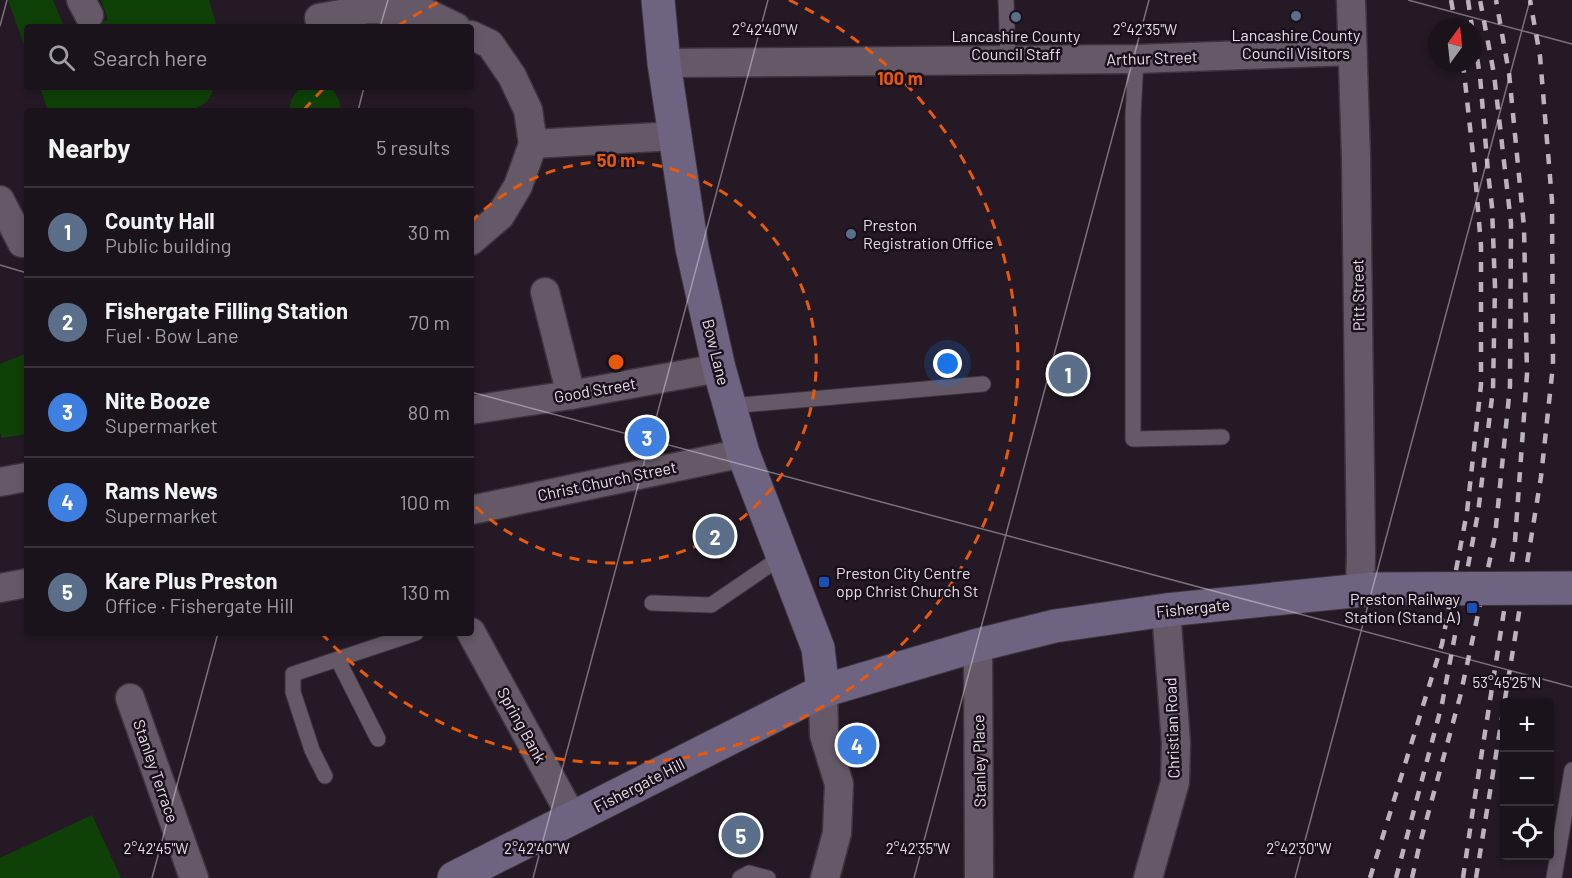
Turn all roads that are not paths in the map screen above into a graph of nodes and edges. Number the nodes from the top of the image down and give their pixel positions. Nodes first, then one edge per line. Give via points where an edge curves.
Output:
1 (658, 0) edge
2 (1006, 0) edge
3 (1350, 0) edge
4 (318, 15) edge
5 (450, 24) edge
6 (474, 36) edge
7 (1352, 51) junction
8 (1136, 59) junction
9 (1008, 61) junction
10 (664, 63) junction
11 (674, 136) junction
12 (533, 144) junction
13 (0, 200) edge
14 (474, 238) edge
15 (22, 243) dead end
16 (545, 292) dead end
17 (719, 368) junction
18 (983, 384) dead end
19 (571, 395) junction
20 (730, 406) junction
21 (474, 410) edge
22 (1222, 438) dead end
23 (743, 453) junction
24 (24, 478) edge
25 (0, 482) edge
26 (474, 509) edge
27 (783, 556) junction
28 (24, 584) edge
29 (0, 588) edge
30 (1572, 588) edge
31 (1367, 590) junction
32 (652, 603) dead end
33 (1166, 610) junction
34 (407, 636) edge
35 (473, 636) edge
36 (978, 645) junction
37 (338, 660) junction
38 (823, 691) junction
39 (130, 698) dead end
40 (378, 739) dead end
41 (1572, 770) edge
42 (325, 776) dead end
43 (573, 819) junction
44 (194, 878) edge
45 (454, 878) edge
46 (740, 878) edge
47 (768, 878) edge
48 (825, 878) edge
49 (979, 878) edge
50 (1148, 878) edge
51 (1554, 878) edge

1 - 10 street, Bow Lane
2 - 9 lane
3 - 7 street, Pitt Street
4 - 5 street via 369,9 425,12
6 - 12 street via 490,44 513,76 528,110
7 - 8 street, Arthur Street
7 - 31 street, Pitt Street via 1361,554
8 - 9 street, Arthur Street
8 - 22 lane via 1133,439
9 - 10 street, Arthur Street
10 - 11 street, Bow Lane
11 - 12 street
11 - 17 street, Bow Lane via 692,248
12 - 14 street via 518,186 500,216
13 - 15 street
16 - 19 street
17 - 19 street, Good Street
17 - 20 street, Bow Lane
18 - 20 lane
19 - 21 street, Good Street
20 - 23 street, Bow Lane
23 - 26 street, Christ Church Street
23 - 27 street, Bow Lane
24 - 25 street
27 - 32 lane via 711,605
27 - 38 street, Bow Lane via 818,648
28 - 29 street
30 - 31 street, Fishergate, bridge
31 - 33 street, Fishergate
33 - 36 street, Fishergate via 1055,626
33 - 50 street, Christian Road via 1176,743 1175,782
34 - 37 lane
35 - 43 street, Spring Bank
36 - 38 street, Fishergate
36 - 49 street, Stanley Place
37 - 40 lane
37 - 42 lane via 293,674 293,692
38 - 43 street, Fishergate Hill
38 - 48 street via 824,735 839,784 837,833
39 - 44 street, Stanley Terrace
41 - 51 lane
43 - 45 street, Fishergate Hill
46 - 47 lane via 749,873

